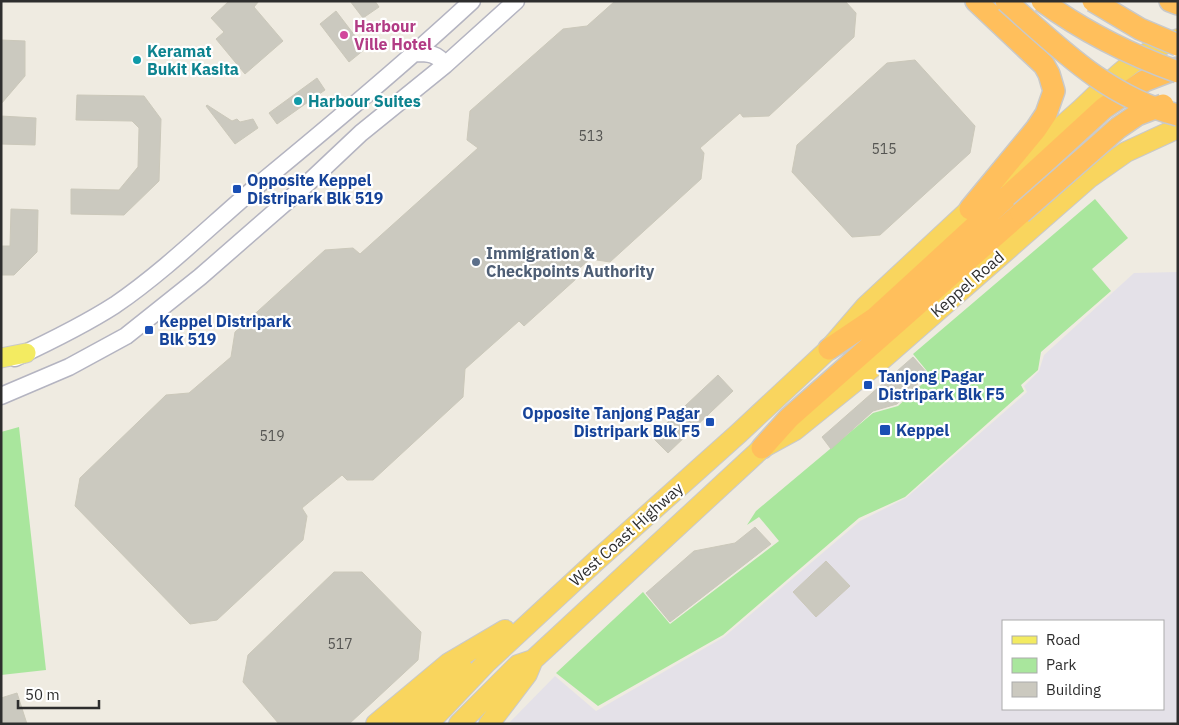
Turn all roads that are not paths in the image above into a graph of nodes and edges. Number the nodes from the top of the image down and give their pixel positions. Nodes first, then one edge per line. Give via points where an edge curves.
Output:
1 (472, 1) edge
2 (516, 1) edge
3 (976, 1) edge
4 (1006, 1) edge
5 (1042, 1) edge
6 (1093, 1) edge
7 (1170, 1) edge
8 (1178, 4) edge
9 (1178, 40) edge
10 (1178, 46) edge
11 (416, 53) junction
12 (445, 65) junction
13 (1178, 68) edge
14 (1178, 72) edge
15 (1178, 102) edge
16 (1178, 115) edge
17 (1178, 128) edge
18 (970, 210) junction
19 (829, 350) junction
20 (26, 353) junction
21 (1, 358) edge
22 (1, 364) edge
23 (1, 396) edge
24 (762, 448) junction
25 (596, 560) junction
26 (505, 630) junction
27 (533, 660) junction
28 (376, 724) edge
29 (404, 724) edge
30 (428, 724) edge
31 (460, 724) edge
32 (489, 724) edge

1 - 11 main road
2 - 12 main road
3 - 18 highway via 1044,65 1054,92 1036,129
4 - 16 highway, bridge via 1099,80 1125,95
5 - 14 highway, bridge via 1101,38
6 - 10 highway, bridge via 1140,29
7 - 8 highway
9 - 18 highway via 1164,43 1118,76
11 - 12 main road via 436,55
11 - 20 main road via 157,272 114,305
12 - 23 main road via 362,132 200,277 126,336 69,367
13 - 19 highway via 1144,81 1104,108 875,318
15 - 24 highway, bridge via 1137,115 1118,128 789,418
17 - 24 highway, Keppel Road via 1126,152 1089,178 878,363 795,430
18 - 19 highway via 866,306
19 - 25 highway, West Coast Highway
20 - 21 main road
20 - 22 main road
24 - 27 highway, West Coast Highway
25 - 26 highway
25 - 30 highway, West Coast Highway via 486,663
26 - 28 highway via 449,663
26 - 29 highway
27 - 31 highway, West Coast Highway via 518,666
27 - 32 highway via 527,674

